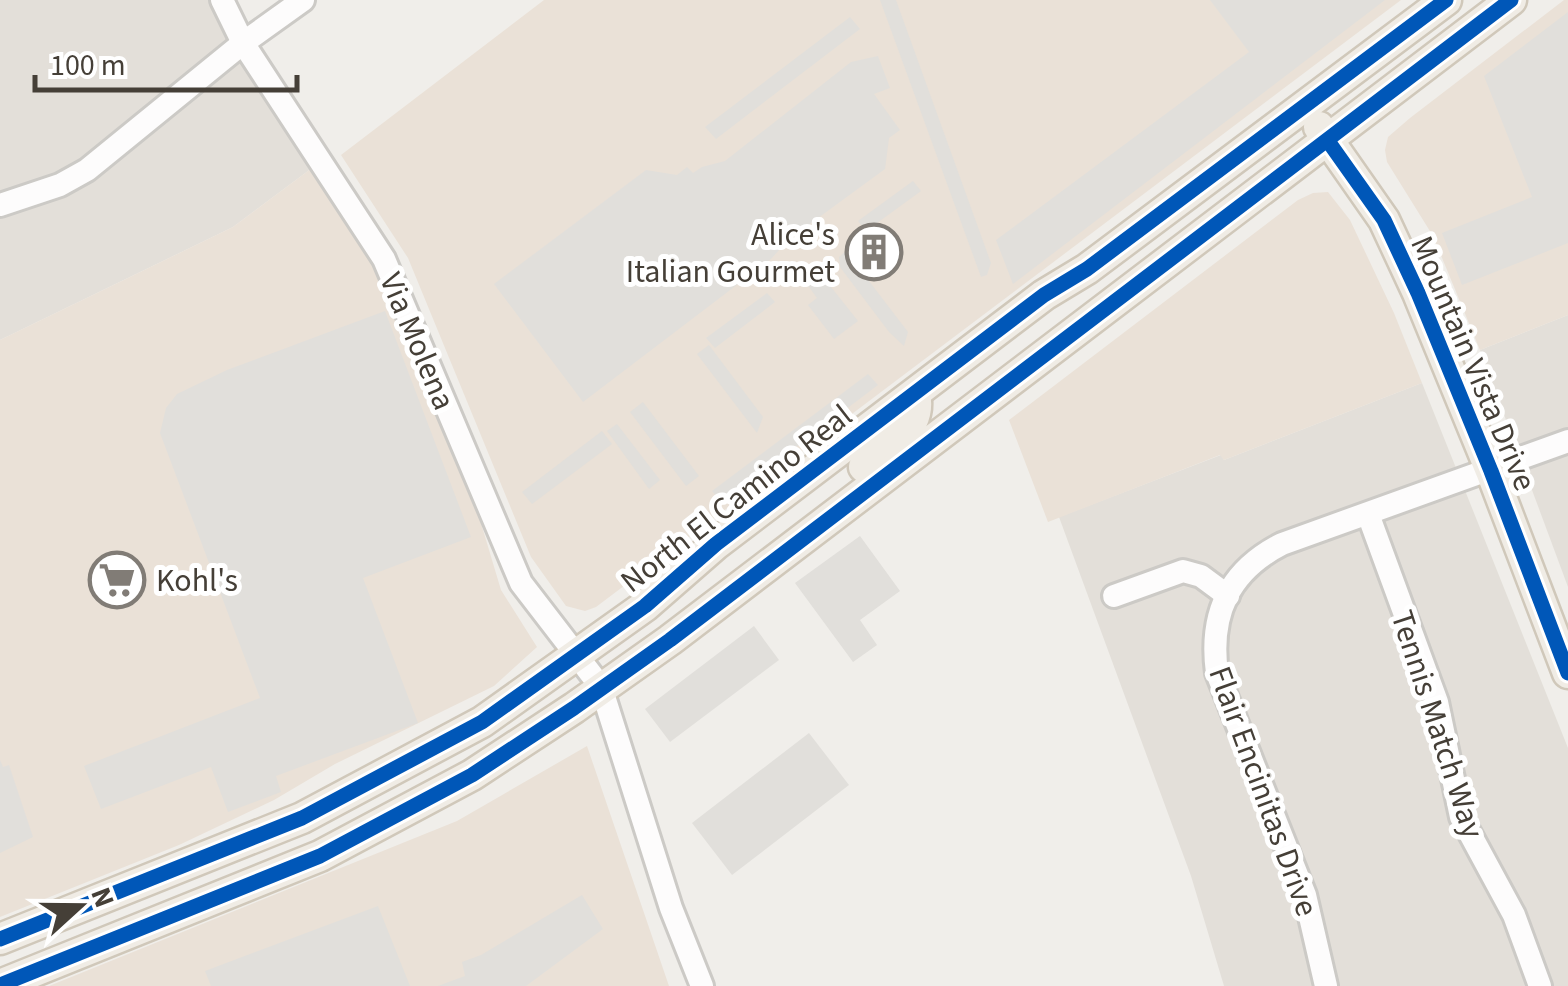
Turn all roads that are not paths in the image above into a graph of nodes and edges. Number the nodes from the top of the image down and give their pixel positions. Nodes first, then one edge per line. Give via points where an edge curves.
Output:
1 (222, 0) edge
2 (302, 0) edge
3 (1446, 0) edge
4 (1511, 0) edge
5 (243, 43) junction
6 (1304, 104) junction
7 (1328, 140) junction
8 (0, 204) edge
9 (916, 394) junction
10 (1568, 441) edge
11 (1491, 471) junction
12 (1368, 514) junction
13 (805, 536) junction
14 (1114, 596) dead end
15 (1228, 596) junction
16 (576, 655) junction
17 (1568, 672) edge
18 (601, 687) junction
19 (505, 706) junction
20 (302, 818) junction
21 (366, 830) junction
22 (214, 899) junction
23 (0, 939) edge
24 (0, 985) edge
25 (702, 986) edge
26 (1326, 986) edge
27 (1540, 986) edge

1 - 5 street, Via Molena
2 - 5 street
3 - 6 main road, North El Camino Real
4 - 7 main road
5 - 8 street via 88,170
5 - 16 street, Via Molena via 384,260 521,583
6 - 7 main road, Mountain Vista Drive
6 - 9 main road, North El Camino Real
7 - 11 main road, Mountain Vista Drive via 1384,220
7 - 13 main road
9 - 13 main road via 910,428 818,504
9 - 16 main road, North El Camino Real
10 - 11 street, Flair Encinitas Drive
11 - 12 street, Flair Encinitas Drive
11 - 17 main road, Mountain Vista Drive
12 - 15 street, Flair Encinitas Drive via 1260,555 1240,572
12 - 27 street, Tennis Match Way via 1437,702 1461,817 1514,915
13 - 18 main road
14 - 15 street via 1183,572 1202,576
15 - 26 street, Flair Encinitas Drive via 1213,644 1217,672 1305,895
16 - 18 street, Via Molena
16 - 19 main road, North El Camino Real
18 - 21 main road via 472,775
18 - 25 street
19 - 20 main road, North El Camino Real
19 - 21 main road via 484,732 377,793
20 - 22 main road via 294,837 216,874
20 - 23 main road, North El Camino Real
21 - 22 main road
22 - 24 main road

